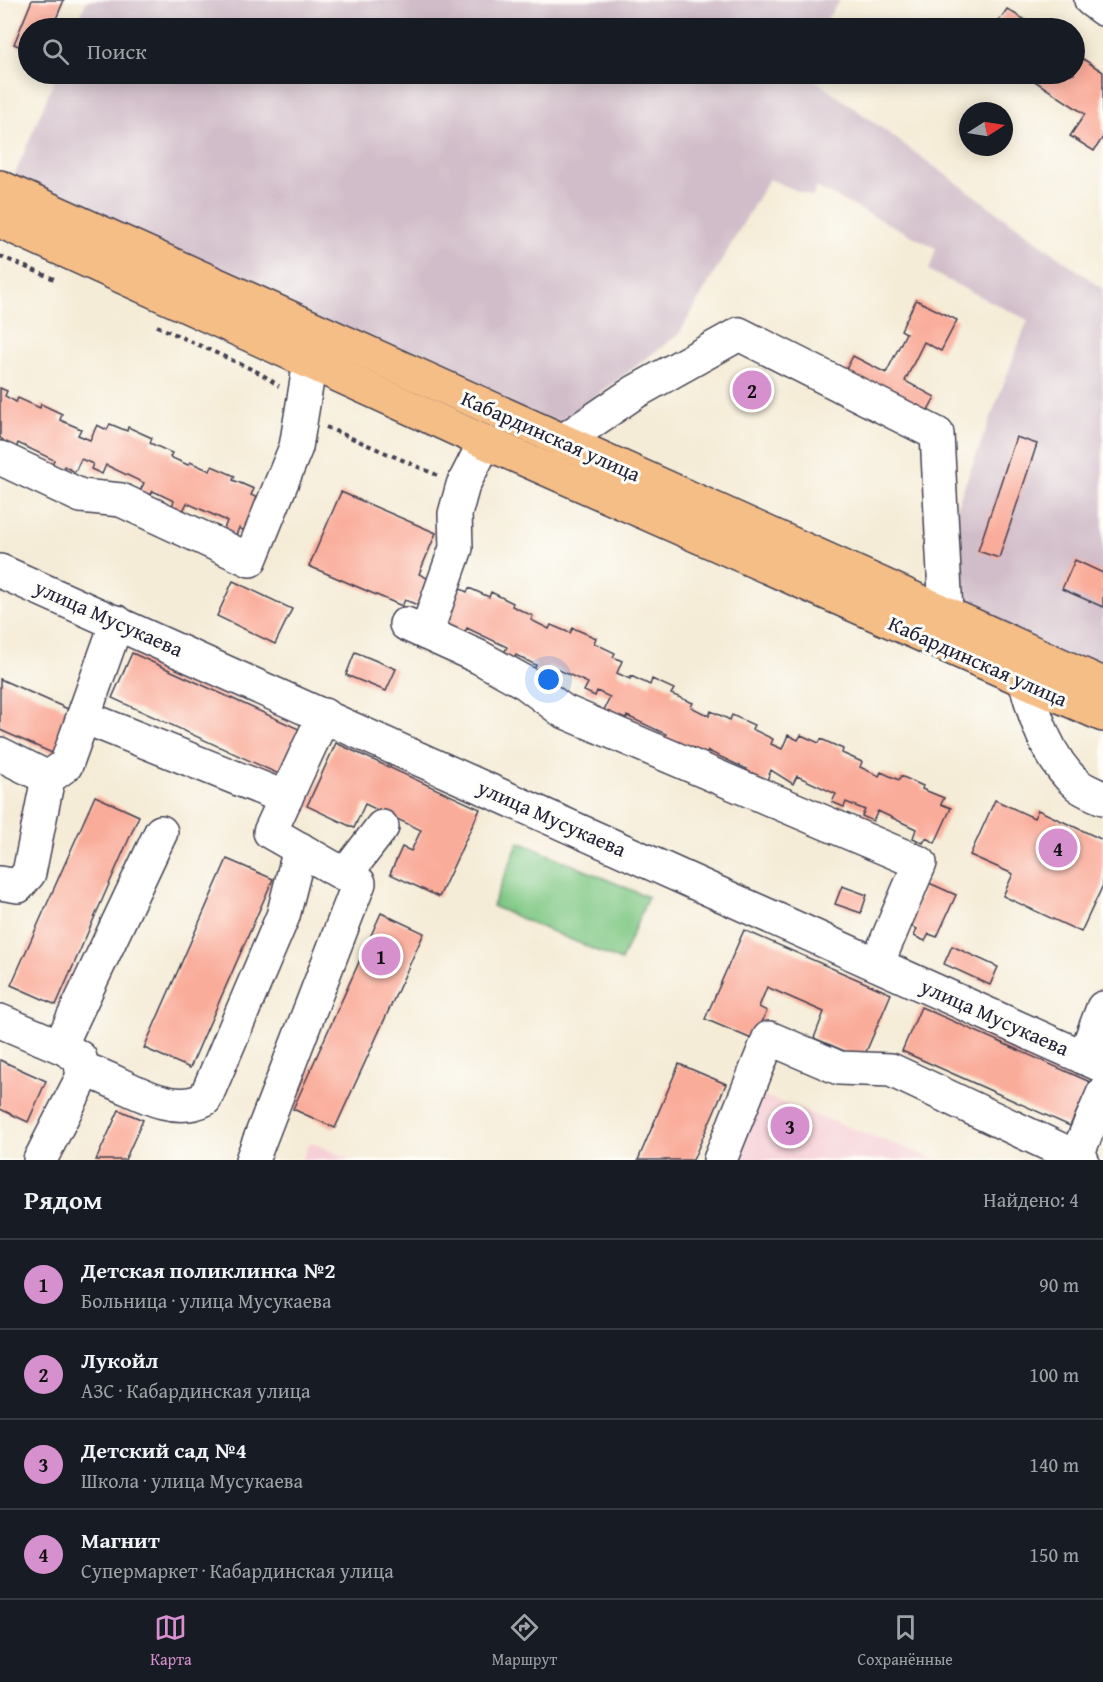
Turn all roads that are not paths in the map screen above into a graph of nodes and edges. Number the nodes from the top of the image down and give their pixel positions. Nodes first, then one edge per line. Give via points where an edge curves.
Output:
1 (1091, 0) edge
2 (1103, 9) edge
3 (0, 188) edge
4 (0, 221) edge
5 (310, 362) junction
6 (563, 441) junction
7 (485, 442) junction
8 (0, 458) edge
9 (0, 571) edge
10 (946, 613) junction
11 (117, 621) junction
12 (1026, 682) junction
13 (1103, 684) edge
14 (324, 715) junction
15 (1103, 715) edge
16 (84, 717) junction
17 (0, 754) edge
18 (48, 778) junction
19 (286, 798) junction
20 (1103, 798) edge
21 (382, 827) dead end
22 (161, 832) dead end
23 (300, 849) junction
24 (345, 875) junction
25 (0, 883) edge
26 (877, 964) junction
27 (1103, 1008) edge
28 (0, 1022) edge
29 (71, 1058) junction
30 (1094, 1062) edge
31 (1103, 1094) edge
32 (1079, 1159) edge
33 (40, 1160) edge
34 (252, 1160) edge
35 (720, 1160) edge

1 - 2 street
3 - 6 main road, Кабардинская улица
4 - 5 main road, Кабардинская улица
5 - 7 main road, Кабардинская улица
5 - 8 street via 296,447 250,561 121,500 81,496
6 - 10 main road, Кабардинская улица
6 - 10 street via 634,392 740,334 937,434
7 - 12 main road, Кабардинская улица
7 - 26 street via 463,485 455,514 456,548 416,628 526,683 562,711 920,863
9 - 11 street, улица Мусукаева
10 - 13 main road, Кабардинская улица
11 - 14 street, улица Мусукаева
11 - 16 street
12 - 15 main road, Кабардинская улица
12 - 20 street via 1034,714 1059,764 1079,786
14 - 19 street
14 - 26 street, улица Мусукаева
16 - 18 street via 66,765
16 - 19 street
17 - 18 street
18 - 25 street via 29,873 18,886
19 - 23 street via 270,832
21 - 24 street
22 - 29 street
23 - 24 street
23 - 29 street via 283,916 205,1099 192,1105 174,1104 141,1093
24 - 34 street via 359,883
26 - 30 street, улица Мусукаева
27 - 30 street
28 - 29 street
29 - 33 street via 82,1076
31 - 32 street
32 - 35 street via 891,1070 839,1068 769,1038

